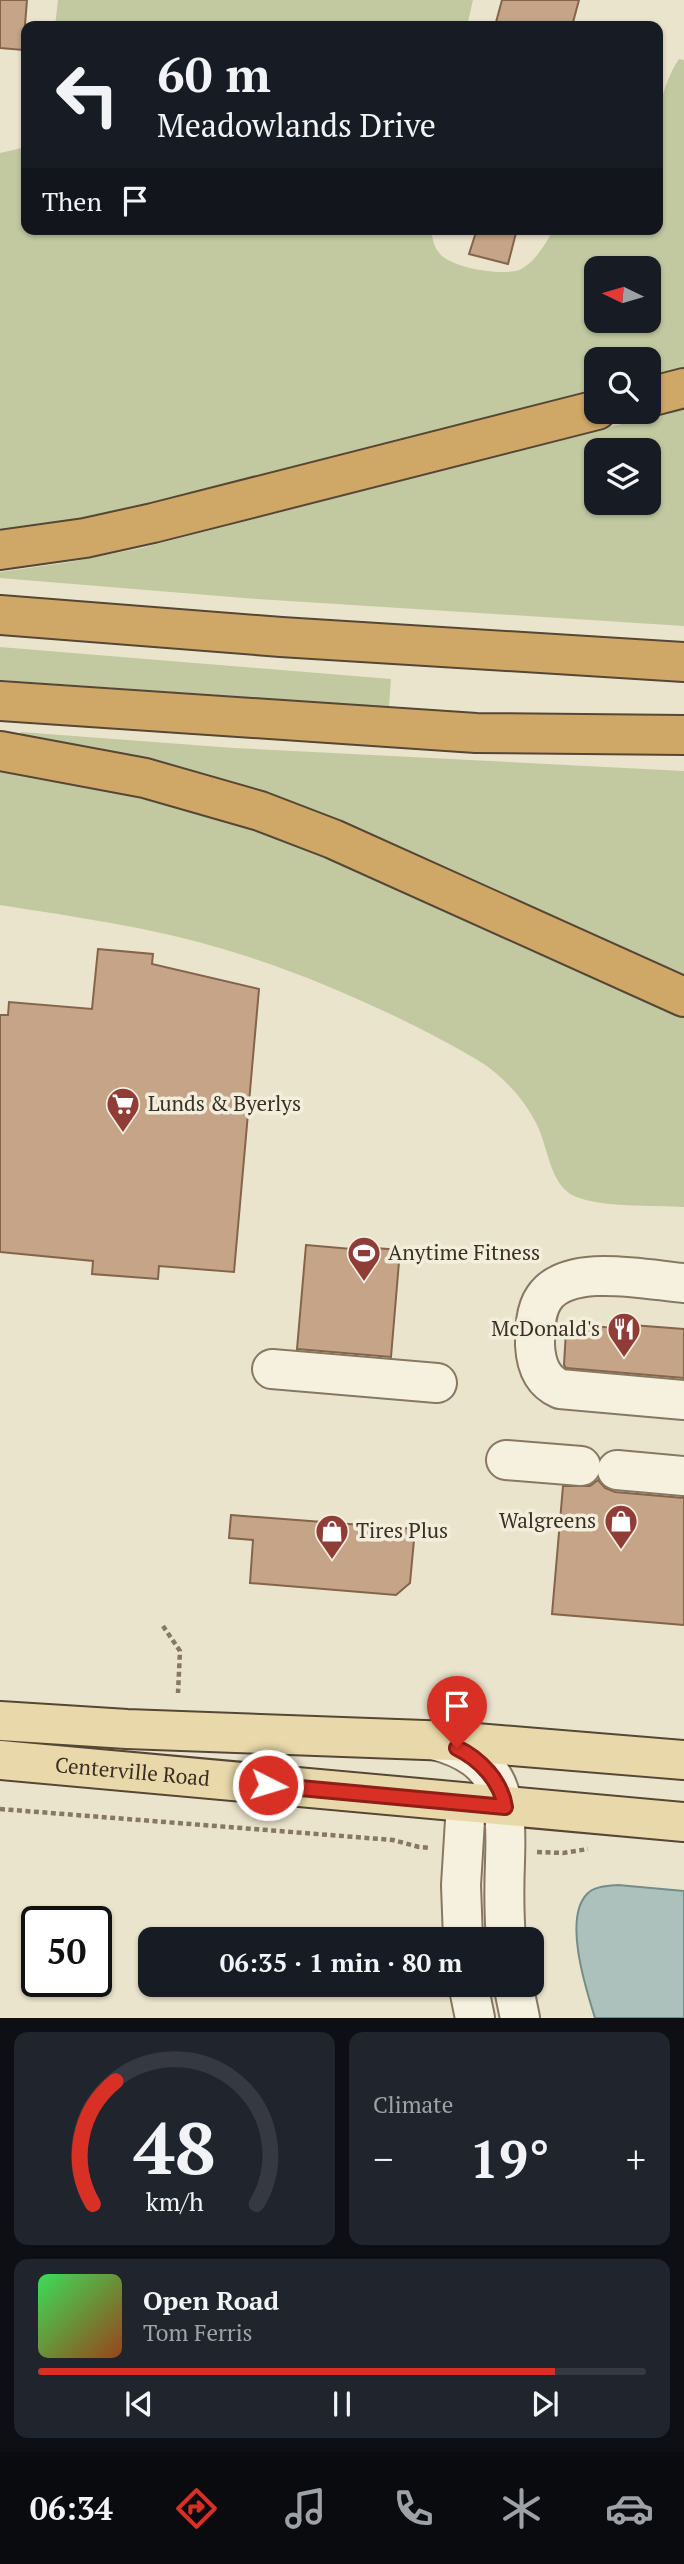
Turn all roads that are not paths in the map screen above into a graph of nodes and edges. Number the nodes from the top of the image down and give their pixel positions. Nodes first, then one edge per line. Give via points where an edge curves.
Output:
1 (684, 388) edge
2 (661, 394) edge
3 (584, 413) edge
4 (0, 550) edge
5 (0, 615) edge
6 (684, 662) edge
7 (0, 701) edge
8 (684, 735) edge
9 (0, 751) edge
10 (684, 997) edge
11 (684, 1283) edge
12 (272, 1369) dead end
13 (437, 1383) dead end
14 (684, 1400) edge
15 (506, 1460) dead end
16 (684, 1476) edge
17 (0, 1721) edge
18 (431, 1740) junction
19 (0, 1760) edge
20 (684, 1760) edge
21 (466, 1804) junction
22 (505, 1807) junction
23 (684, 1822) edge
24 (463, 1927) edge
25 (506, 1927) edge
26 (471, 1997) edge
27 (516, 1997) edge
28 (475, 2018) edge
29 (520, 2018) edge

1 - 2 highway
3 - 4 highway via 153,523
5 - 6 highway
7 - 8 highway via 476,733
9 - 10 highway via 132,775 260,811 334,839
11 - 14 street via 580,1277 544,1297 536,1322 537,1365 548,1382 567,1391
12 - 13 street
15 - 16 street
17 - 18 main road, Centerville Road
18 - 20 main road, Centerville Road
18 - 22 street via 476,1759 495,1783
19 - 21 main road, Centerville Road
21 - 22 main road, Centerville Road
21 - 24 street
22 - 23 main road, Centerville Road
22 - 25 street
26 - 28 street
27 - 29 street

